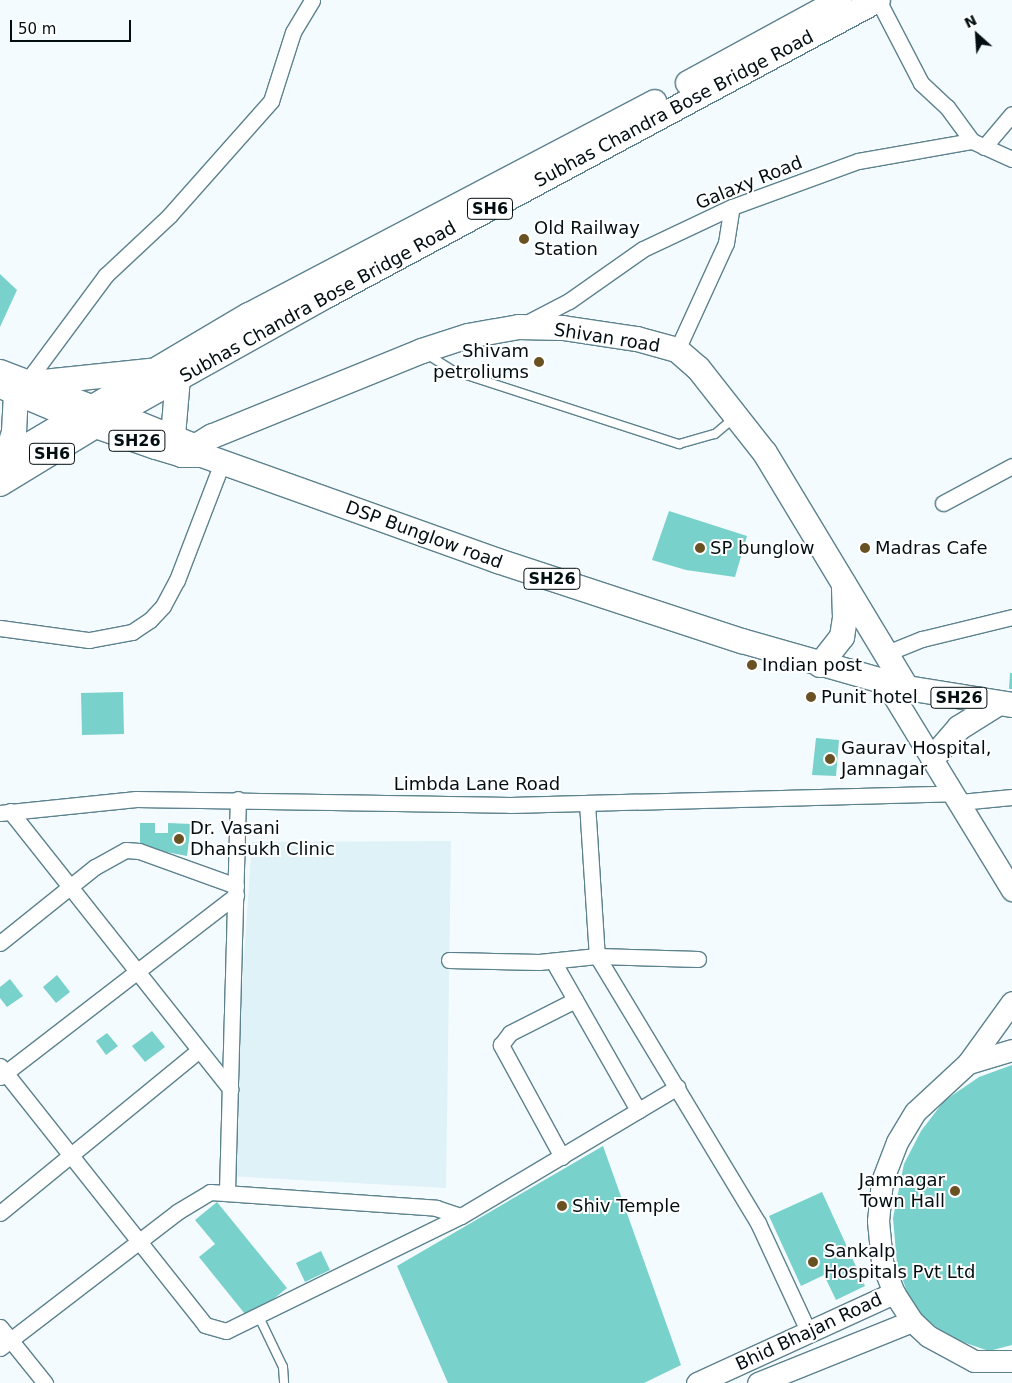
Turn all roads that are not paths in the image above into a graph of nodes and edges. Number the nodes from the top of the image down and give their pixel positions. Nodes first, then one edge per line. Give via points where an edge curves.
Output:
1 (312, 0) edge
2 (878, 0) edge
3 (835, 1) edge
4 (1012, 114) edge
5 (978, 144) junction
6 (1012, 159) edge
7 (732, 207) junction
8 (519, 327) junction
9 (677, 350) junction
10 (422, 351) junction
11 (0, 370) edge
12 (153, 371) junction
13 (178, 378) junction
14 (20, 386) edge
15 (737, 416) junction
16 (102, 417) junction
17 (73, 418) junction
18 (194, 451) junction
19 (3, 460) edge
20 (1012, 466) edge
21 (0, 484) edge
22 (943, 503) dead end
23 (844, 582) junction
24 (1012, 617) edge
25 (0, 628) edge
26 (887, 653) junction
27 (820, 665) junction
28 (884, 682) junction
29 (907, 688) junction
30 (1005, 704) edge
31 (933, 758) junction
32 (957, 797) junction
33 (1012, 797) edge
34 (238, 799) junction
35 (587, 803) junction
36 (5, 812) edge
37 (71, 888) junction
38 (236, 890) junction
39 (1012, 890) edge
40 (0, 944) edge
41 (597, 956) junction
42 (698, 959) dead end
43 (449, 960) dead end
44 (553, 961) junction
45 (136, 970) junction
46 (575, 1000) junction
47 (1012, 1002) edge
48 (199, 1050) junction
49 (1012, 1050) edge
50 (968, 1062) junction
51 (2, 1072) edge
52 (677, 1087) junction
53 (230, 1089) junction
54 (638, 1110) junction
55 (72, 1156) junction
56 (562, 1157) junction
57 (227, 1191) junction
58 (0, 1213) edge
59 (460, 1216) junction
60 (139, 1241) junction
61 (894, 1293) junction
62 (259, 1317) junction
63 (912, 1321) junction
64 (0, 1328) edge
65 (809, 1333) junction
66 (5, 1344) edge
67 (1012, 1361) edge
68 (45, 1383) edge
69 (284, 1383) edge
70 (697, 1383) edge
71 (758, 1383) edge

1 - 14 street via 293,32 271,100 169,216 106,275
2 - 5 street via 921,83 947,107
2 - 13 main road, Subhas Chandra Bose Bridge Road / SH6
3 - 12 main road, Subhas Chandra Bose Bridge Road / SH6 via 249,315
4 - 5 street
5 - 6 street
5 - 7 street, Galaxy Road via 858,162
7 - 8 street, Galaxy Road via 643,249 569,301
7 - 9 street via 726,243
8 - 9 main road, Shivan road via 563,328 618,336
8 - 10 main road, Shivan road via 468,336
9 - 15 main road, Shivan road via 698,368
10 - 15 lane via 454,371 679,444 715,434
10 - 18 main road, Shivan road
11 - 14 main road
12 - 14 main road
12 - 16 main road, Subhas Chandra Bose Bridge Road / SH6
13 - 16 main road, Subhas Chandra Bose Bridge Road / SH6
13 - 18 main road
14 - 16 main road
14 - 17 main road
14 - 19 main road via 14,432
15 - 23 main road, Shivan road via 764,453
16 - 17 main road, DSP Bunglow road / SH26
16 - 18 main road, DSP Bunglow road / SH26
16 - 21 main road, SH6
17 - 19 main road, SH6
18 - 25 street via 177,580 163,606 150,620 132,632 89,640
18 - 27 main road, DSP Bunglow road / SH26 via 498,561
20 - 22 street
23 - 26 main road, Shivan road
23 - 27 main road via 842,637
24 - 26 street via 922,639
26 - 29 main road, Shivan road
27 - 28 main road, DSP Bunglow road / SH26
28 - 29 main road, DSP Bunglow road / SH26
28 - 31 main road
29 - 30 main road, SH26
30 - 31 main road via 958,728
31 - 32 main road
32 - 33 street, Limbda Lane Road
32 - 35 street, Limbda Lane Road
32 - 39 main road
34 - 35 street, Limbda Lane Road via 447,804
34 - 36 street, Limbda Lane Road via 136,799
34 - 38 street
35 - 41 street
36 - 37 street
37 - 38 street via 109,857 126,850 139,851
37 - 40 street
37 - 45 street
38 - 45 street
38 - 53 street
41 - 42 street
41 - 44 street
41 - 52 street
43 - 44 street
44 - 46 street
45 - 48 street
45 - 51 street
46 - 54 street
46 - 56 street via 510,1033 501,1045
47 - 50 main road
48 - 53 street
48 - 55 street
49 - 50 main road
50 - 61 main road via 915,1112 897,1142 882,1181 878,1221 882,1262
51 - 55 street
52 - 54 street
52 - 65 street via 758,1223
53 - 57 street
54 - 56 street
55 - 58 street
55 - 60 street
56 - 59 street
57 - 59 street via 436,1208
57 - 60 street via 210,1192 195,1200
59 - 62 street
60 - 62 street via 205,1325 226,1331
60 - 66 street
61 - 63 main road
61 - 65 main road, Bhid Bhajan Road
62 - 69 lane via 283,1367
63 - 67 main road via 928,1336 974,1361
63 - 71 main road, Bhid Bhajan Road
64 - 66 street
65 - 70 main road, Bhid Bhajan Road
66 - 68 street

